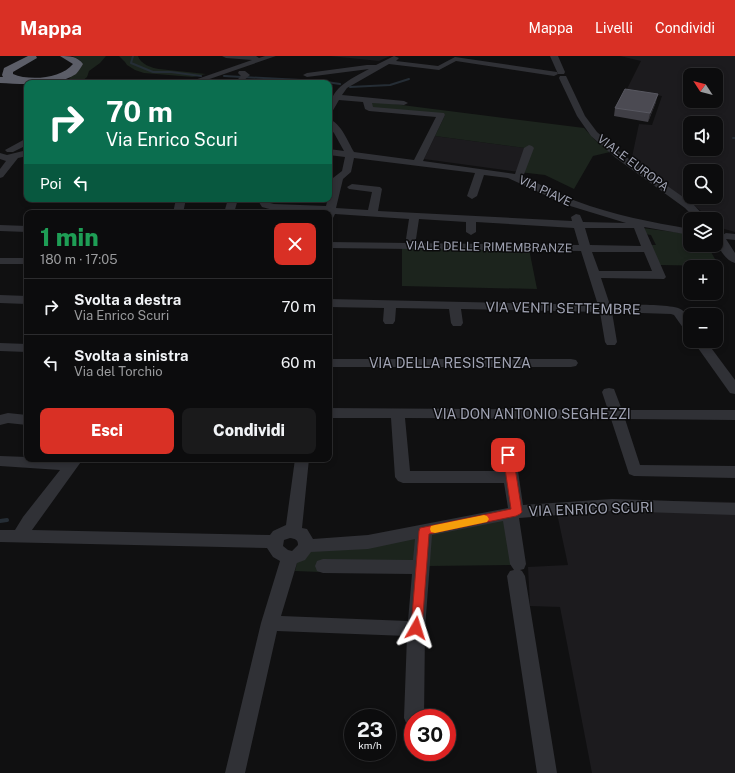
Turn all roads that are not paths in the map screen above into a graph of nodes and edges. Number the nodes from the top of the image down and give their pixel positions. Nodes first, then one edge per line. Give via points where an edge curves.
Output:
1 (65, 56) edge
2 (226, 56) edge
3 (272, 56) edge
4 (378, 56) edge
5 (554, 56) edge
6 (33, 57) edge
7 (261, 59) junction
8 (394, 59) edge
9 (0, 66) edge
10 (377, 68) junction
11 (0, 69) edge
12 (307, 75) dead end
13 (560, 75) junction
14 (0, 80) edge
15 (34, 80) edge
16 (199, 80) edge
17 (20, 81) junction
18 (24, 81) edge
19 (336, 97) junction
20 (368, 99) junction
21 (404, 103) dead end
22 (332, 104) edge
23 (332, 125) edge
24 (529, 148) dead end
25 (332, 152) edge
26 (13, 153) edge
27 (350, 154) junction
28 (417, 163) junction
29 (481, 171) junction
30 (0, 175) edge
31 (518, 178) junction
32 (352, 187) dead end
33 (472, 196) dead end
34 (264, 202) edge
35 (572, 204) junction
36 (307, 210) edge
37 (330, 210) edge
38 (332, 212) edge
39 (695, 212) edge
40 (372, 213) junction
41 (415, 215) junction
42 (471, 219) junction
43 (637, 224) junction
44 (579, 225) junction
45 (0, 228) edge
46 (24, 229) edge
47 (683, 231) edge
48 (471, 232) dead end
49 (723, 237) edge
50 (411, 239) dead end
51 (332, 245) edge
52 (586, 249) junction
53 (648, 250) junction
54 (735, 260) edge
55 (0, 261) edge
56 (24, 261) edge
57 (594, 274) junction
58 (0, 299) edge
59 (24, 300) edge
60 (332, 303) edge
61 (390, 305) junction
62 (455, 306) junction
63 (605, 309) junction
64 (683, 319) edge
65 (389, 321) dead end
66 (457, 323) dead end
67 (611, 342) dead end
68 (0, 347) edge
69 (24, 348) edge
70 (704, 348) edge
71 (332, 363) edge
72 (570, 363) dead end
73 (735, 390) edge
74 (609, 392) dead end
75 (332, 413) edge
76 (398, 413) junction
77 (616, 414) junction
78 (735, 414) edge
79 (0, 420) edge
80 (24, 420) edge
81 (507, 444) dead end
82 (0, 461) edge
83 (24, 461) edge
84 (74, 462) edge
85 (301, 462) edge
86 (735, 472) edge
87 (511, 477) junction
88 (735, 509) edge
89 (513, 512) junction
90 (294, 531) junction
91 (424, 531) junction
92 (0, 536) edge
93 (20, 536) junction
94 (274, 542) junction
95 (306, 546) junction
96 (290, 557) junction
97 (323, 566) dead end
98 (422, 567) junction
99 (270, 623) junction
100 (416, 628) junction
101 (414, 709) edge
102 (235, 773) edge
103 (547, 773) edge

1 - 15 highway via 75,60 78,64 76,68 47,79
2 - 7 street
3 - 7 street
4 - 8 street
5 - 13 street, VIALE EUROPA
6 - 9 highway
6 - 11 highway
6 - 17 highway via 8,70 8,76
7 - 16 street
8 - 10 street
8 - 13 street via 439,68 455,59
10 - 12 street
10 - 19 street via 344,86
13 - 39 street, VIALE EUROPA via 581,116 594,134 619,156
14 - 17 highway
17 - 18 highway
19 - 20 street
19 - 22 street
20 - 21 street
20 - 28 street via 369,109 441,115
23 - 27 street
24 - 31 street
25 - 27 street, VIA PIAVE
26 - 30 street
27 - 28 street, VIA PIAVE
27 - 37 street via 346,172 338,178
28 - 29 street, VIA PIAVE
29 - 31 street, VIA PIAVE
29 - 33 street
31 - 35 street, VIA PIAVE
32 - 40 street via 376,188
34 - 36 street via 273,207
35 - 43 street, VIA PIAVE
35 - 44 street
38 - 40 street
40 - 41 street
41 - 42 street
41 - 50 street
42 - 44 street
42 - 48 street
43 - 44 street
43 - 47 street, VIA PIAVE
43 - 53 street
44 - 52 street
45 - 46 street
49 - 54 street via 724,247
51 - 52 street, VIALE DELLE RIMEMBRANZE
52 - 53 street, VIALE DELLE RIMEMBRANZE
52 - 57 street
53 - 57 street via 659,276
55 - 56 street
57 - 63 street
58 - 59 street
60 - 61 street, VIA VENTI SETTEMBRE
61 - 62 street, VIA VENTI SETTEMBRE
61 - 65 street
62 - 63 street, VIA VENTI SETTEMBRE
62 - 66 street
63 - 64 street, VIA VENTI SETTEMBRE via 672,310 678,312
63 - 67 street
68 - 69 street
70 - 73 street
71 - 72 street, VIA DELLA RESISTENZA
74 - 77 street
75 - 76 street, VIA DON ANTONIO SEGHEZZI
76 - 77 street, VIA DON ANTONIO SEGHEZZI
76 - 87 street via 403,477
77 - 78 street, VIA DON ANTONIO SEGHEZZI
77 - 86 street via 634,470
79 - 80 street
81 - 87 street
82 - 83 street
84 - 93 street
85 - 90 street
87 - 89 street
88 - 89 street, VIA ENRICO SCURI via 612,505
89 - 91 street, VIA ENRICO SCURI
89 - 103 street via 517,570
90 - 94 street via 283,533
90 - 95 street via 305,538
91 - 95 street, VIA ENRICO SCURI via 368,542
91 - 98 street
92 - 93 street
93 - 94 street
94 - 96 street via 276,551 282,556
95 - 96 street via 301,553
96 - 99 street
97 - 98 street
98 - 100 street
99 - 100 street
99 - 102 street
100 - 101 street

